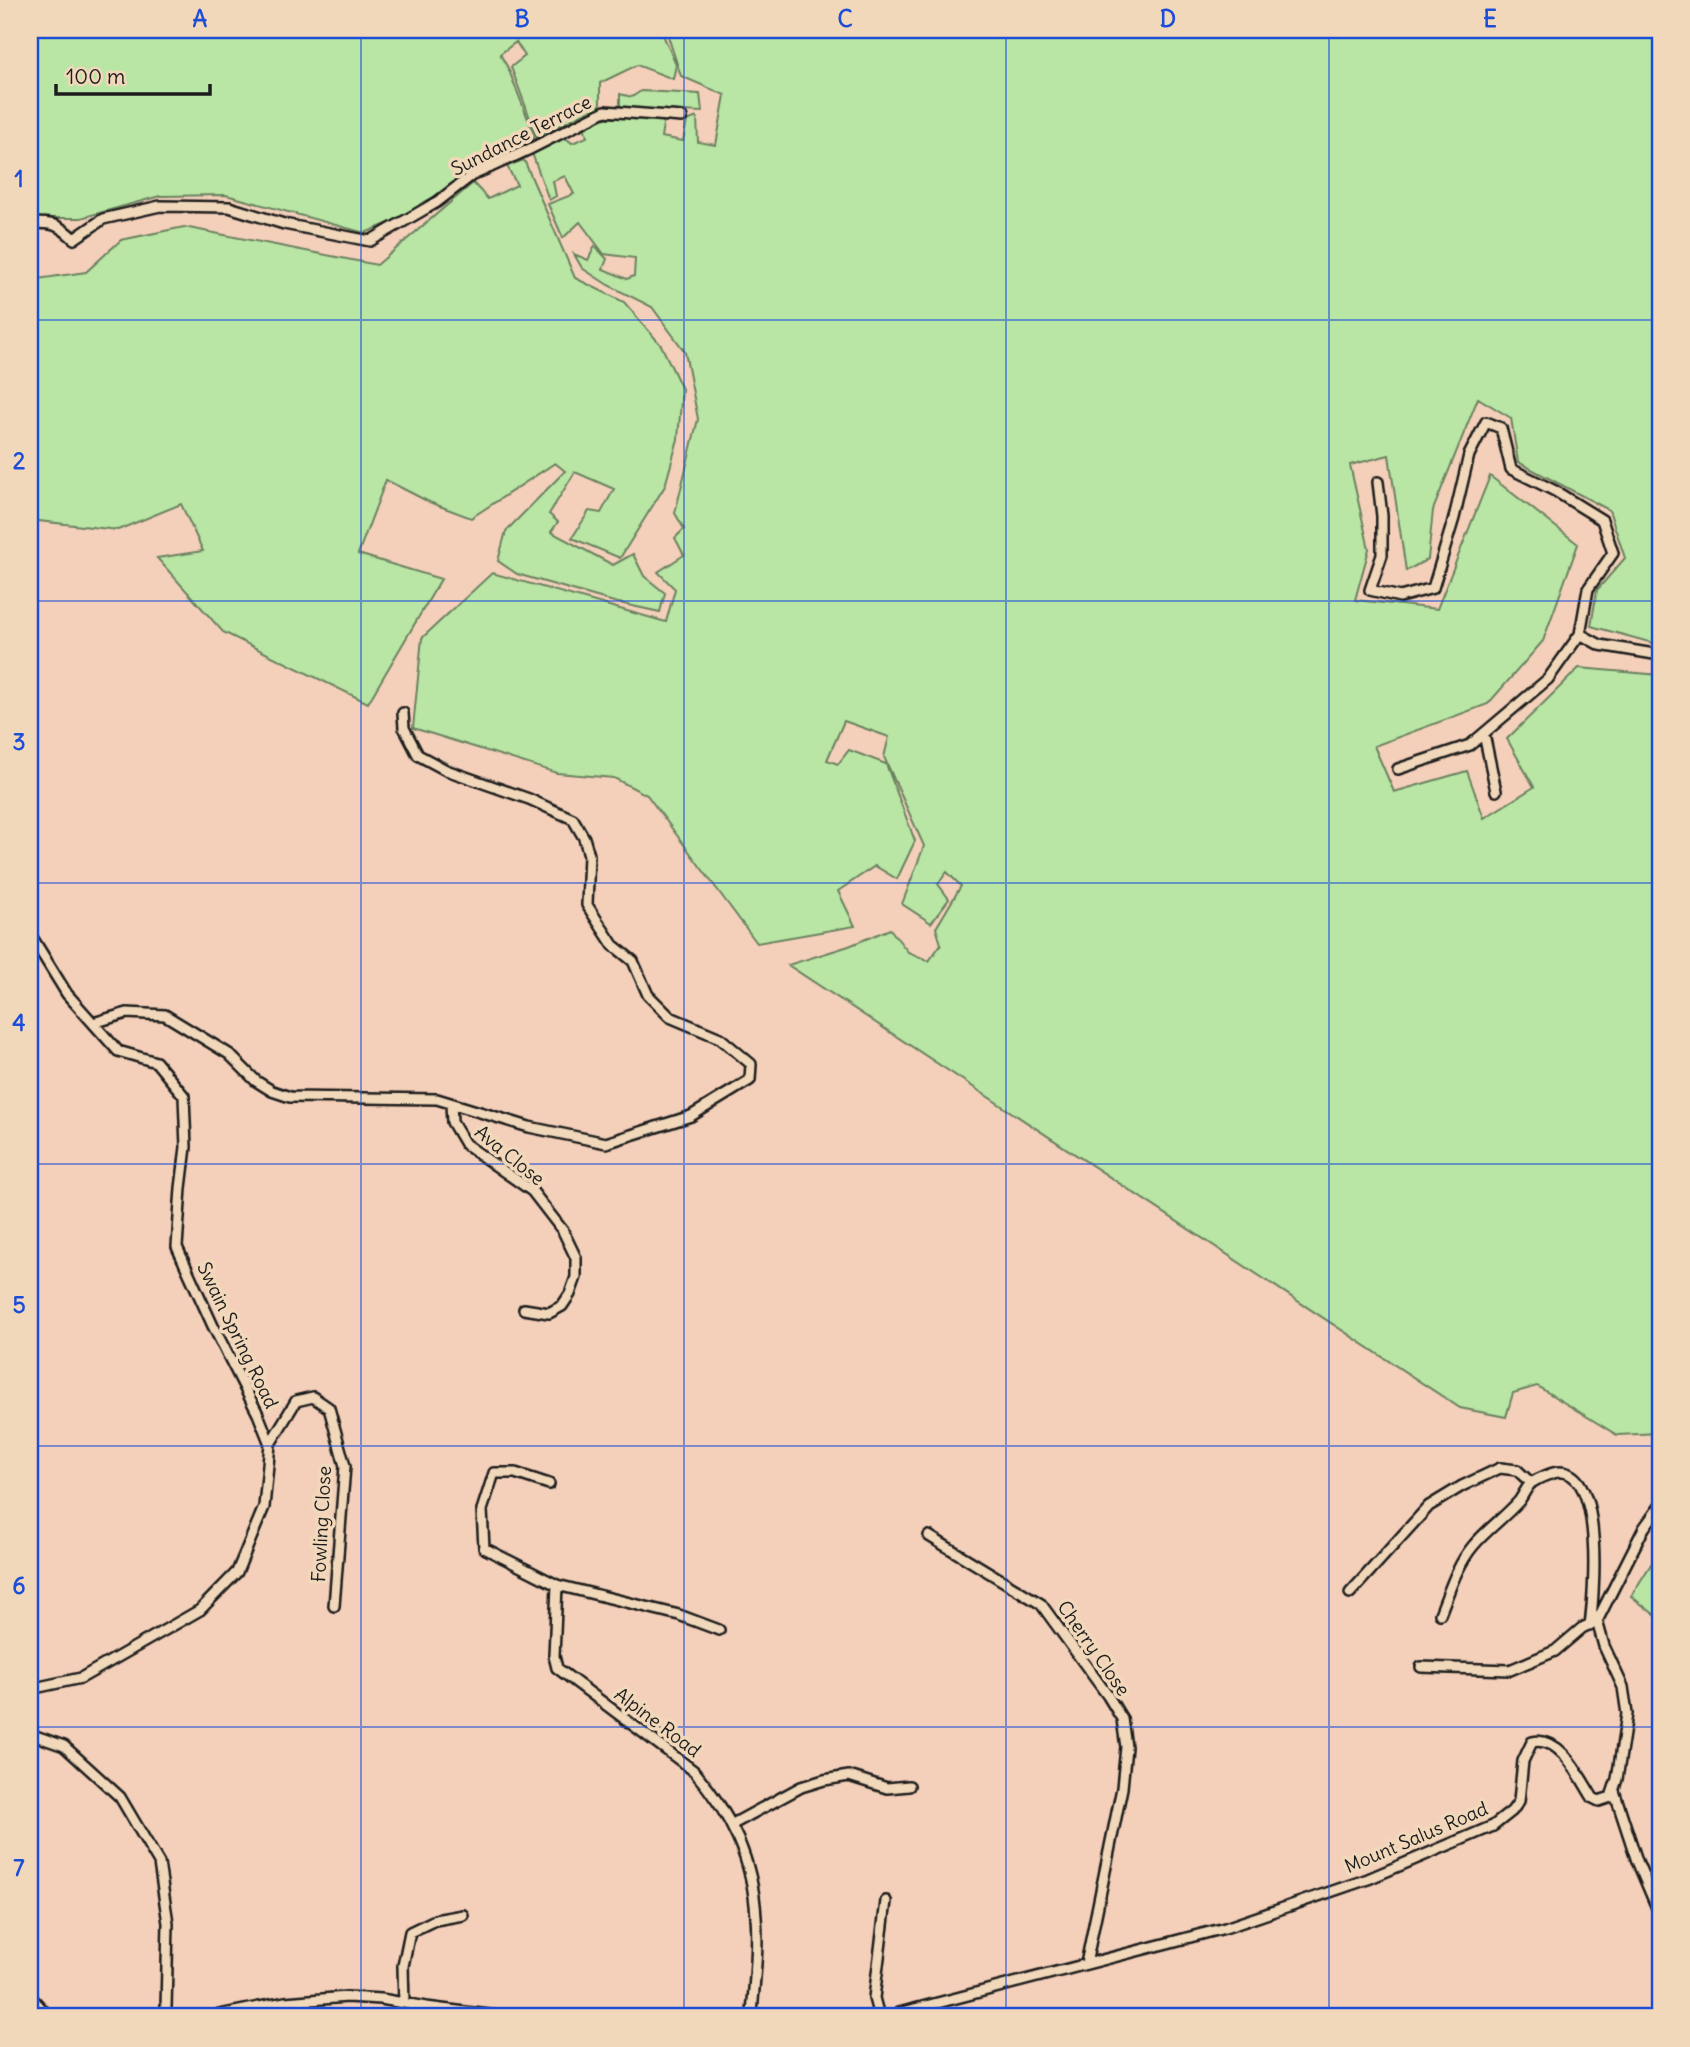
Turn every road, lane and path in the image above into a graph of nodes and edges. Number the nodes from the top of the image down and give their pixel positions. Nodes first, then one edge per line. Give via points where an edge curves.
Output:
1 (682, 117) dead end
2 (30, 223) edge
3 (1378, 482) dead end
4 (1580, 634) junction
5 (1660, 655) edge
6 (403, 713) dead end
7 (1484, 734) junction
8 (1398, 769) dead end
9 (1496, 791) dead end
10 (30, 934) edge
11 (93, 1023) junction
12 (451, 1104) junction
13 (524, 1308) dead end
14 (270, 1444) junction
15 (1531, 1483) junction
16 (549, 1484) dead end
17 (1660, 1506) edge
18 (929, 1536) dead end
19 (557, 1585) junction
20 (1350, 1593) dead end
21 (334, 1606) dead end
22 (1440, 1614) dead end
23 (1593, 1623) junction
24 (719, 1630) dead end
25 (1421, 1667) dead end
26 (30, 1689) edge
27 (30, 1734) edge
28 (909, 1786) dead end
29 (1614, 1791) junction
30 (731, 1825) junction
31 (886, 1900) dead end
32 (463, 1915) dead end
33 (1660, 1916) edge
34 (1086, 1964) junction
35 (30, 1996) edge
36 (404, 2003) junction
37 (426, 2012) edge
38 (49, 2017) edge
39 (164, 2017) edge
40 (209, 2017) edge
41 (505, 2017) edge
42 (754, 2017) edge
43 (878, 2017) edge
44 (895, 2017) edge

1 - 2 street, Sundance Terrace via 605,111 471,176 370,241 284,225 229,207 160,206 103,219 74,239 61,227
3 - 4 street via 1382,555 1370,590 1400,597 1433,588 1469,455 1486,422 1501,428 1511,469 1602,520 1613,553 1588,589
4 - 5 street via 1600,646
4 - 7 street via 1548,679
6 - 12 street via 404,728 418,755 573,819 589,855 587,905 613,945 633,961 649,995 670,1017 720,1038 751,1064 750,1080 691,1116 606,1143
7 - 8 street via 1470,745
7 - 9 street
10 - 11 street, Swain Spring Road via 67,994
11 - 12 street via 127,1013 165,1015 229,1055 256,1081 290,1097 437,1099
11 - 14 street, Swain Spring Road via 118,1051 156,1062 184,1096 186,1147 177,1247
12 - 13 street, Ava Close via 452,1122 465,1144 532,1191 563,1231 576,1258 576,1277 562,1306 549,1313
14 - 21 street, Fowling Close via 296,1401 313,1397 329,1408 345,1466
14 - 26 street, Swain Spring Road via 264,1507 237,1572 200,1610 81,1678
15 - 20 street via 1517,1470 1500,1468 1429,1506
15 - 22 street via 1472,1547
15 - 23 street via 1558,1471 1569,1473 1588,1500 1595,1576
16 - 19 street via 494,1473 482,1510 484,1548
17 - 23 street
18 - 34 street, Cherry Close via 1041,1604 1122,1719 1126,1747 1122,1788
19 - 24 street via 679,1615
19 - 30 street, Alpine Road via 557,1668 694,1771
23 - 25 street via 1555,1651 1510,1670
23 - 29 street via 1623,1688 1627,1714
27 - 39 street via 64,1746 120,1797 159,1863 168,1923
28 - 30 street via 887,1788 849,1776 824,1780 801,1787
29 - 33 street
29 - 34 street, Mount Salus Road via 1599,1801 1563,1754 1549,1743 1532,1742 1523,1761 1519,1801 1493,1826 1368,1879 1226,1928
30 - 42 street, Alpine Road via 752,1878 757,1919
31 - 43 street via 874,1998
32 - 36 street via 435,1920 410,1932 403,1966
34 - 44 street, Mount Salus Road
35 - 38 street
36 - 37 street
36 - 40 street via 347,1997 285,2002
37 - 41 street

